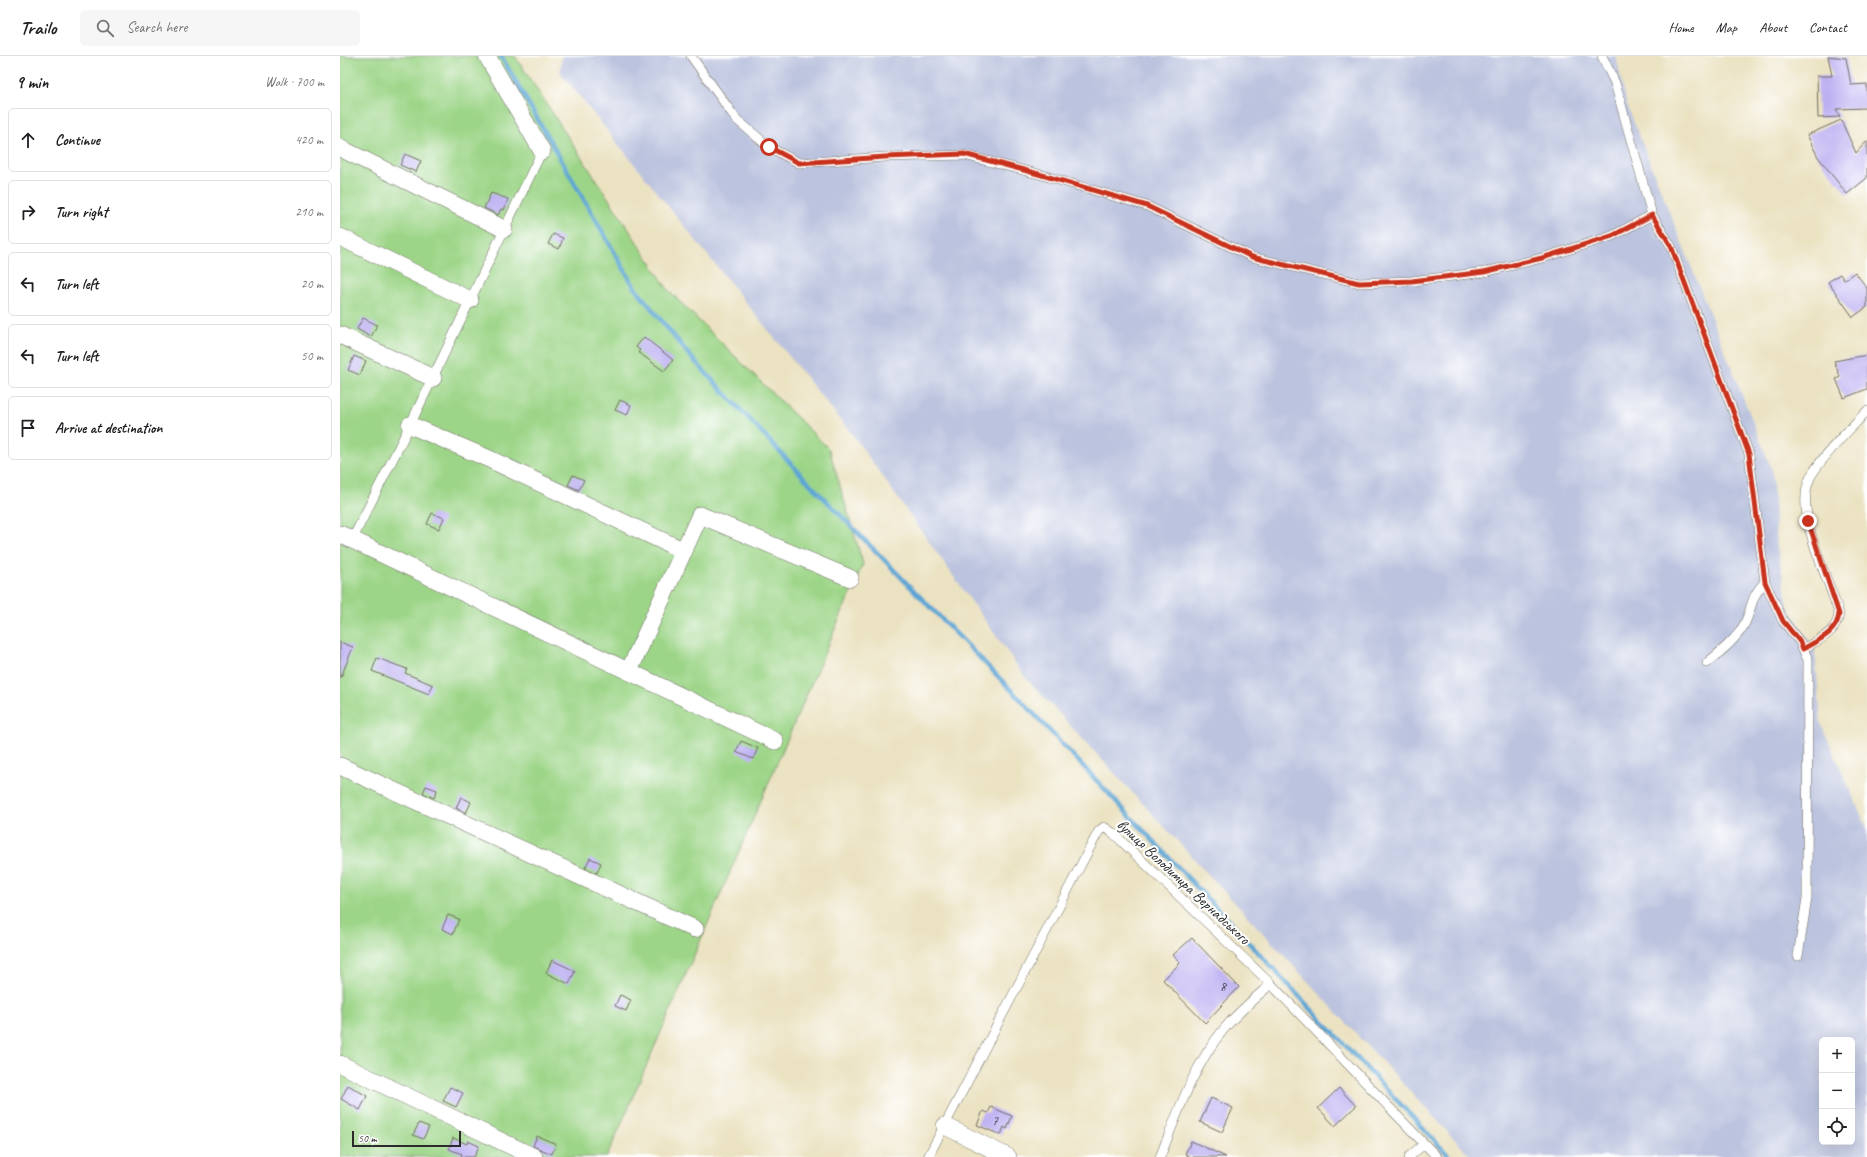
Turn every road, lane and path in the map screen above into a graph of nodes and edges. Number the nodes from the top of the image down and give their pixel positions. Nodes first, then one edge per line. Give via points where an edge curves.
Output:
1 (487, 56) edge
2 (691, 56) edge
3 (1602, 56) edge
4 (340, 148) edge
5 (542, 151) joint
6 (1652, 215) junction
7 (504, 229) junction
8 (340, 237) edge
9 (470, 300) junction
10 (340, 334) edge
11 (433, 378) junction
12 (1867, 411) edge
13 (410, 425) junction
14 (346, 537) edge
15 (684, 551) junction
16 (850, 578) dead end
17 (1765, 582) junction
18 (1803, 649) junction
19 (1706, 663) dead end
20 (629, 671) junction
21 (775, 741) dead end
22 (340, 766) edge
23 (695, 929) dead end
24 (1798, 956) dead end
25 (1271, 984) junction
26 (340, 1064) edge
27 (945, 1126) junction
28 (1424, 1144) junction
29 (534, 1157) edge
30 (928, 1157) edge
31 (1008, 1157) edge
32 (1160, 1157) edge
33 (1409, 1157) edge
34 (1437, 1157) edge

1 - 5 street
2 - 6 lane via 736,119 769,147 799,163 964,154 1147,206 1252,257 1359,283 1412,281 1484,272 1542,258 1612,236
3 - 6 lane via 1615,83
4 - 7 street
5 - 7 lane
6 - 17 lane via 1671,246 1749,454
7 - 9 lane
8 - 9 street
9 - 11 lane
10 - 11 street
11 - 13 lane
12 - 18 lane via 1820,464 1808,484 1805,497 1808,521 1839,614 1838,623 1832,631
13 - 14 lane
13 - 15 street via 487,458
14 - 20 street
15 - 16 street via 700,515
15 - 20 street
17 - 18 lane via 1783,621
17 - 19 lane via 1756,591 1745,624 1727,645
18 - 24 lane via 1808,660 1806,898
20 - 21 street
22 - 23 street
25 - 27 lane, вулиця Володимира Вернадського via 1113,833 1107,828 1101,828
25 - 28 lane, вулиця Володимира Вернадського
25 - 32 lane via 1224,1029 1199,1064
26 - 29 street
27 - 30 lane, вулиця Володимира Вернадського
27 - 31 street
28 - 33 lane
28 - 34 lane, вулиця Володимира Вернадського

